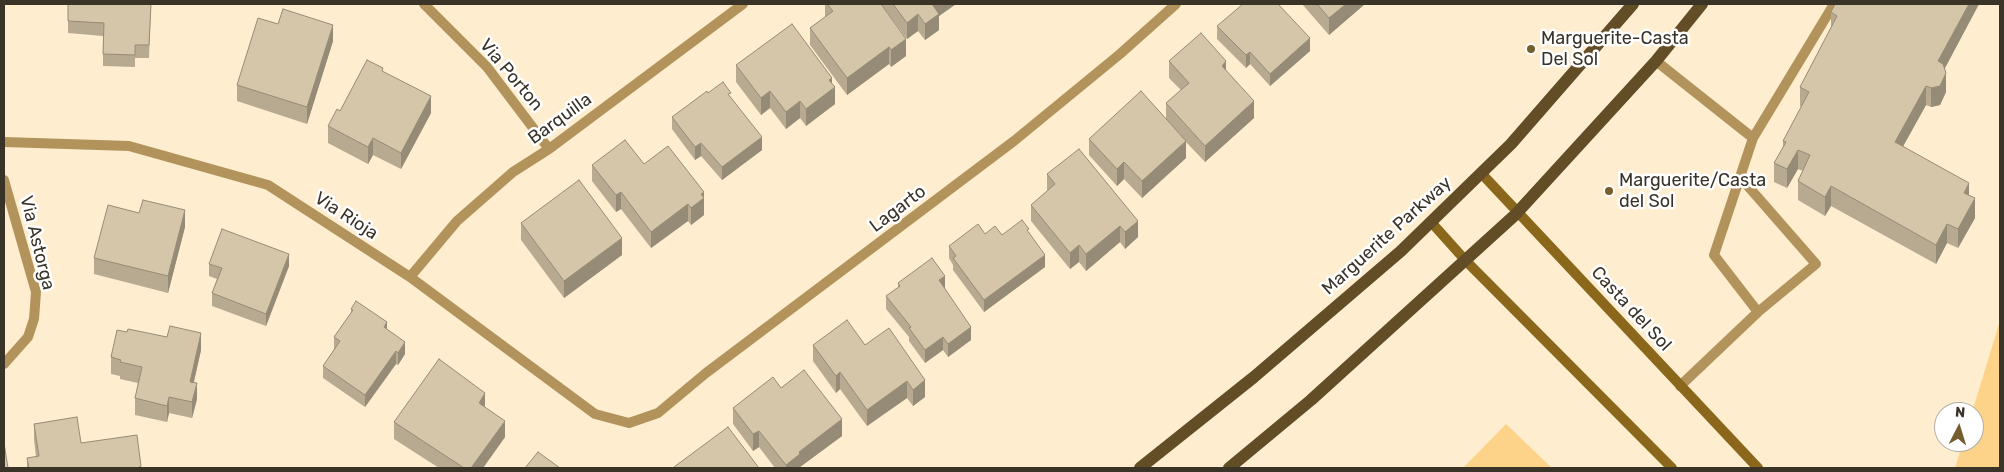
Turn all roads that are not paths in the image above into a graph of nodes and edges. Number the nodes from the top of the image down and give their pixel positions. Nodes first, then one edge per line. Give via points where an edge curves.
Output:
1 (424, 4) edge
2 (743, 4) edge
3 (1176, 4) edge
4 (1633, 4) edge
5 (1702, 4) edge
6 (1834, 4) edge
7 (1656, 61) junction
8 (1753, 138) junction
9 (4, 142) edge
10 (549, 149) junction
11 (1481, 173) junction
12 (1740, 177) junction
13 (4, 180) edge
14 (1519, 212) junction
15 (1431, 222) junction
16 (1466, 261) junction
17 (410, 277) junction
18 (1758, 312) junction
19 (4, 364) edge
20 (1680, 386) junction
21 (629, 423) joint
22 (1140, 468) edge
23 (1229, 468) edge
24 (1672, 468) edge
25 (1758, 468) edge

1 - 10 street, Via Porton via 487,67
2 - 10 street, Barquilla
3 - 21 street, Lagarto via 1007,147 714,367 658,413
4 - 11 main road, Marguerite Parkway via 1511,144
5 - 7 main road
6 - 8 street
7 - 8 street
7 - 14 main road
8 - 12 street
9 - 17 street, Via Rioja via 129,146 268,185
10 - 17 street, Barquilla via 513,172 457,221
11 - 14 street, Casta del Sol
11 - 15 main road, Marguerite Parkway
12 - 18 street via 1714,255
12 - 18 street via 1816,264
13 - 19 street, Via Astorga via 36,292 34,319 28,337
14 - 16 main road
14 - 20 street, Casta del Sol
15 - 16 street
15 - 22 main road, Marguerite Parkway via 1254,377
16 - 23 main road via 1311,400
16 - 24 street
17 - 21 street, Via Rioja via 595,414
18 - 20 street
20 - 25 street, Casta del Sol

